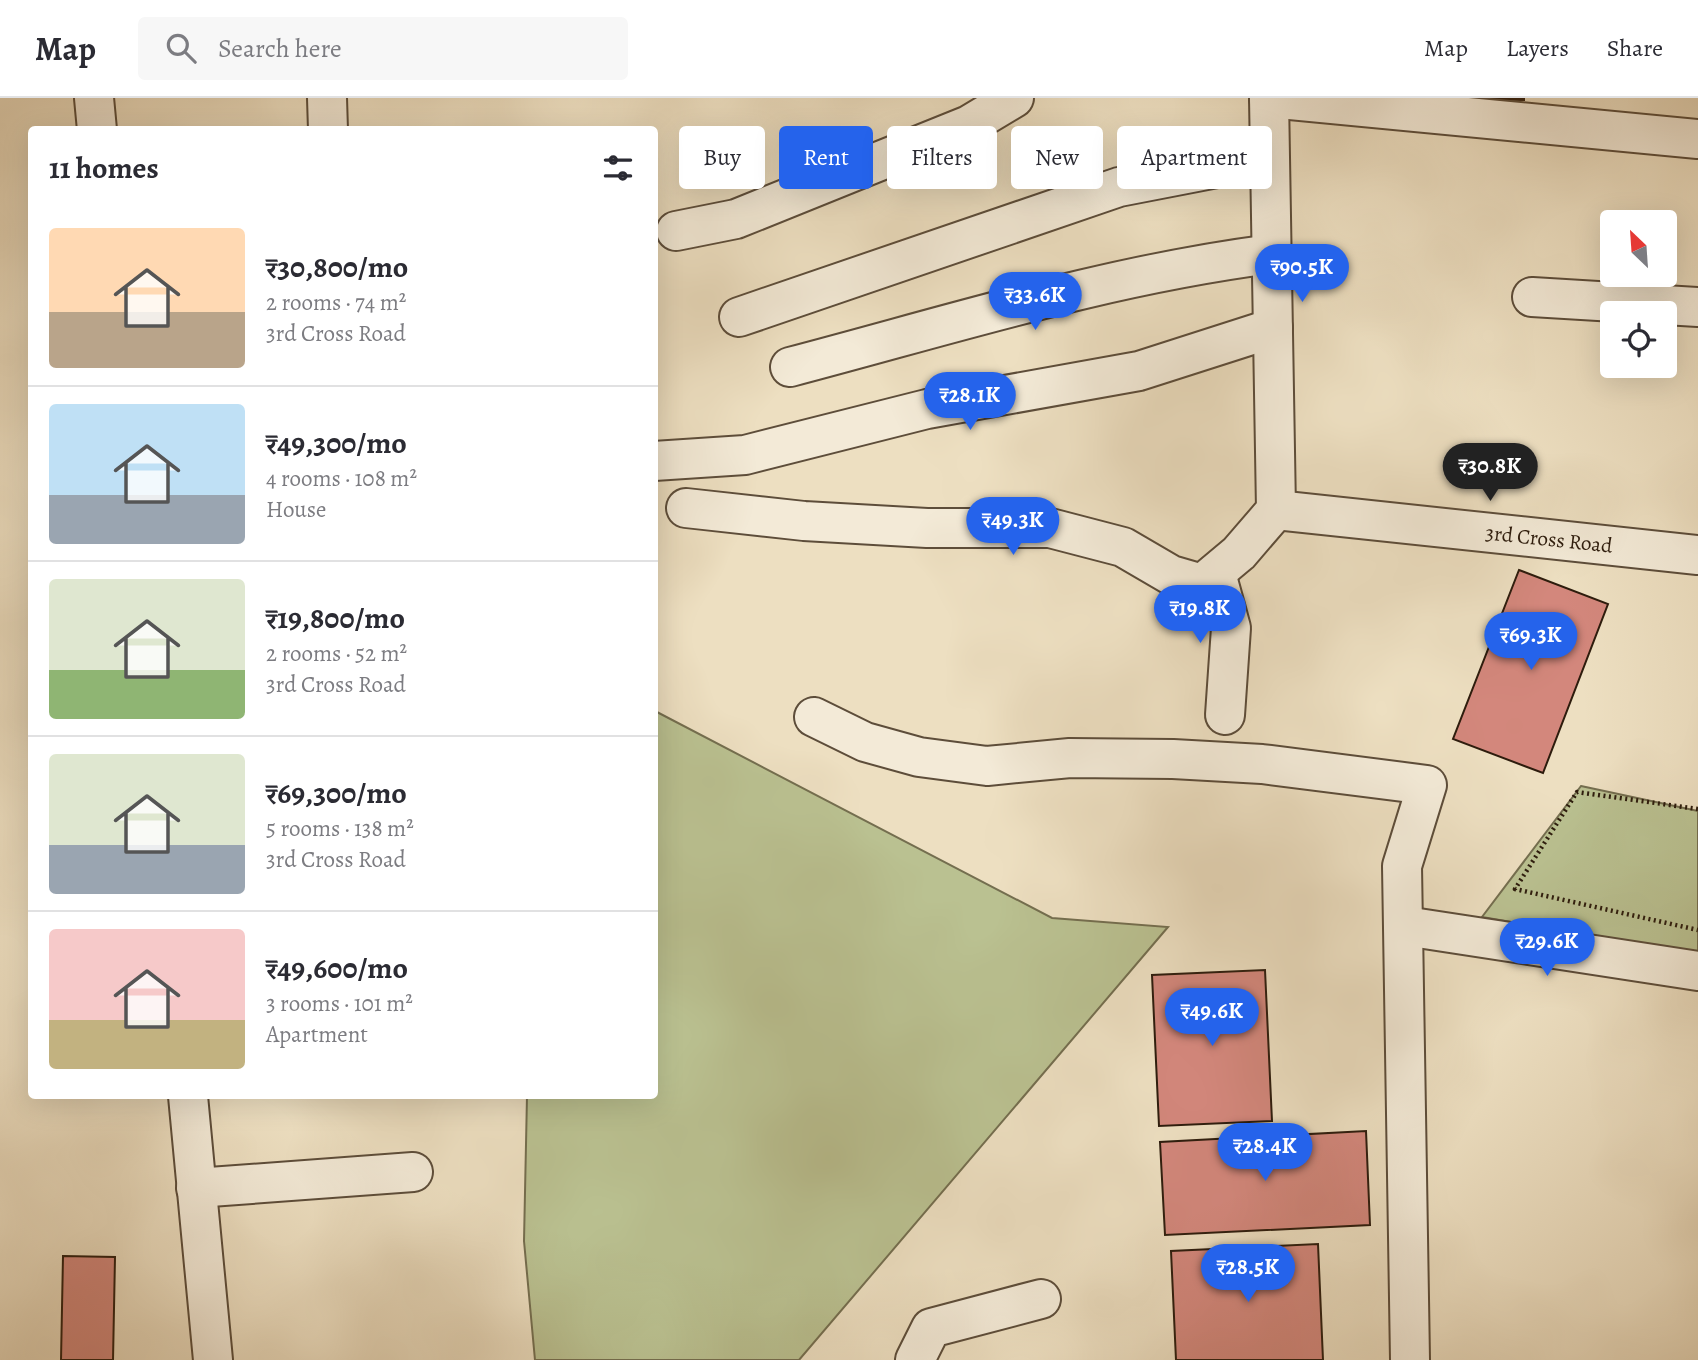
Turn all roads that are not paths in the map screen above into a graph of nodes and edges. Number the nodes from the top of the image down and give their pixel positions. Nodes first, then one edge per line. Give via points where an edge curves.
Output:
1 (94, 98) edge
2 (327, 98) edge
3 (1014, 98) edge
4 (1269, 98) edge
5 (97, 126) edge
6 (328, 126) edge
7 (1269, 126) edge
8 (1698, 139) edge
9 (1117, 188) edge
10 (1270, 189) edge
11 (676, 230) dead end
12 (1271, 254) junction
13 (1532, 297) dead end
14 (1698, 307) edge
15 (739, 317) dead end
16 (1273, 328) junction
17 (790, 367) dead end
18 (658, 461) edge
19 (686, 508) dead end
20 (1276, 510) junction
21 (1698, 555) edge
22 (1216, 573) junction
23 (1224, 715) dead end
24 (814, 717) dead end
25 (1405, 926) junction
26 (1698, 971) edge
27 (188, 1099) edge
28 (413, 1172) dead end
29 (196, 1188) junction
30 (1041, 1299) dead end
31 (212, 1360) edge
32 (915, 1360) edge
33 (1410, 1360) edge

1 - 5 street
2 - 6 street
3 - 11 street via 969,125 736,219
4 - 7 street
4 - 8 street
9 - 15 street
10 - 12 street
12 - 16 street
12 - 17 street via 1137,276
13 - 14 street
16 - 18 street via 1139,371 927,410 745,456
16 - 20 street
19 - 22 street via 927,528 1050,528 1123,547 1171,575 1202,584
20 - 21 street, 3rd Cross Road
20 - 22 street via 1240,553
22 - 23 street via 1231,628
24 - 25 street via 876,745 919,757 987,766 1070,758 1173,759 1262,764 1427,785 1402,866
25 - 26 street
25 - 33 street
27 - 29 street
28 - 29 street
29 - 31 street
30 - 32 street via 931,1328

